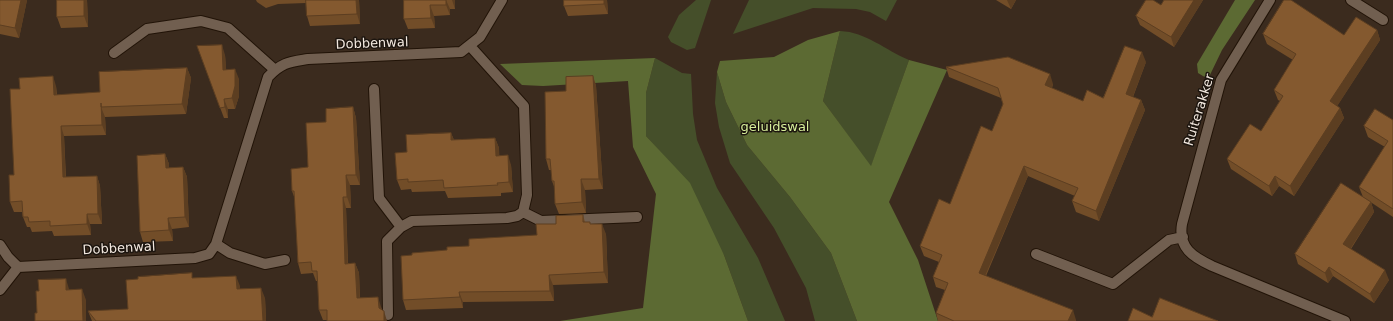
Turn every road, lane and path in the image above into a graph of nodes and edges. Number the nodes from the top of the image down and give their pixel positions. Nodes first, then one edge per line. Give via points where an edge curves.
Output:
1 (502, 0) edge
2 (1270, 0) edge
3 (1351, 0) edge
4 (1383, 20) dead end
5 (470, 46) junction
6 (114, 53) dead end
7 (275, 70) junction
8 (374, 89) dead end
9 (523, 212) junction
10 (637, 217) dead end
11 (401, 227) junction
12 (1183, 237) junction
13 (216, 244) junction
14 (0, 245) edge
15 (1036, 254) dead end
16 (285, 260) dead end
17 (18, 267) junction
18 (0, 290) edge
19 (388, 315) dead end
20 (1345, 321) edge

1 - 5 street, Dobbenwal via 486,28
2 - 12 street, Ruiterakker via 1221,80 1182,224
3 - 4 street
5 - 7 street, Dobbenwal via 461,52 449,54 308,59 285,63
5 - 9 street via 524,106 527,195
6 - 7 street via 147,30 201,21 228,28
7 - 13 street via 268,77
8 - 11 street via 379,198
9 - 10 street via 541,221
9 - 11 street via 507,218 412,221
11 - 19 street via 387,241
12 - 15 street via 1169,240 1112,284
12 - 20 street, Ruiterakker via 1186,248 1194,257
13 - 16 street via 230,253 264,264
13 - 17 street, Dobbenwal via 209,254 196,258
14 - 17 street
17 - 18 street

